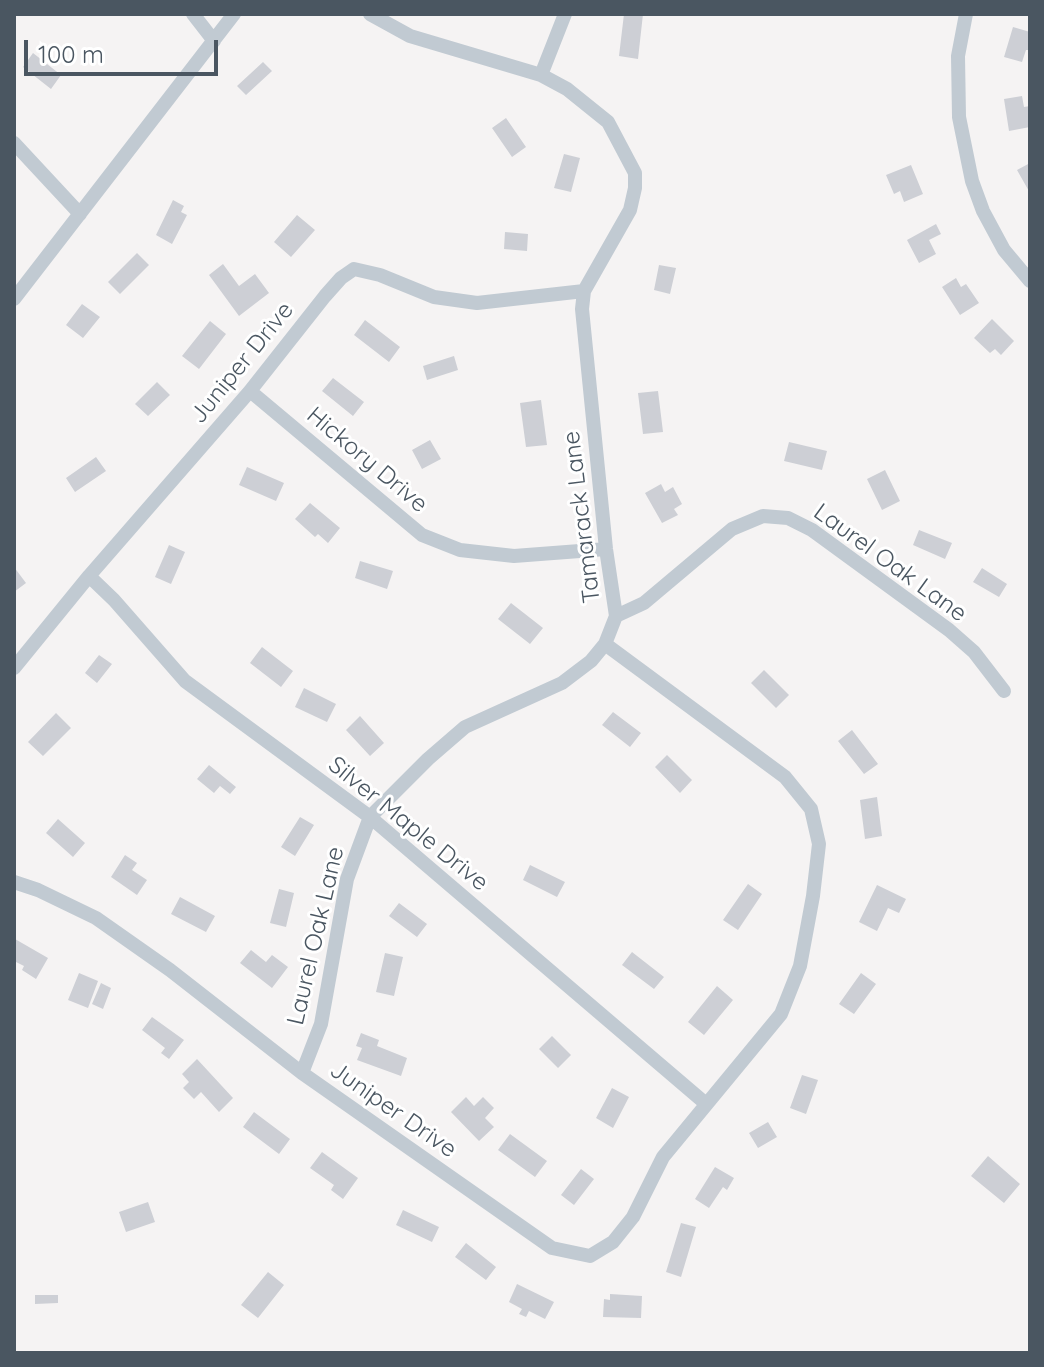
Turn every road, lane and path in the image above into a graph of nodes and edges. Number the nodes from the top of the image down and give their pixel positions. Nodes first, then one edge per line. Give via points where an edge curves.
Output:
1 (193, 14) edge
2 (234, 14) edge
3 (370, 14) edge
4 (565, 14) edge
5 (966, 14) edge
6 (214, 41) junction
7 (541, 75) junction
8 (14, 143) edge
9 (80, 214) junction
10 (1030, 281) edge
11 (584, 291) junction
12 (14, 299) edge
13 (250, 391) junction
14 (606, 549) junction
15 (89, 576) junction
16 (616, 616) junction
17 (605, 644) junction
18 (14, 668) edge
19 (1004, 691) dead end
20 (370, 817) junction
21 (14, 882) edge
22 (302, 1073) junction
23 (705, 1103) junction

1 - 6 street
2 - 6 street
3 - 7 street, Tamarack Lane via 410,36
4 - 7 street
5 - 10 street via 958,56 959,117 972,181 1004,250
6 - 9 street
7 - 11 street, Tamarack Lane via 608,122 635,173 630,210
8 - 9 street
9 - 12 street
11 - 13 street, Juniper Drive via 477,303 434,297 354,269 325,296
11 - 14 street, Tamarack Lane
13 - 14 street, Hickory Drive via 422,535 460,550 514,556
13 - 15 street, Juniper Drive
14 - 16 street, Tamarack Lane
15 - 18 street, Juniper Drive
15 - 20 street, Silver Maple Drive via 185,681
16 - 17 street, Tamarack Lane
16 - 19 street, Laurel Oak Lane via 644,603 732,529 763,516 788,518 949,630
17 - 20 street, Laurel Oak Lane via 562,683 465,727
17 - 23 street via 785,777 811,809 819,844 800,966 781,1014
20 - 22 street, Laurel Oak Lane via 347,879 321,1024
20 - 23 street, Silver Maple Drive
21 - 22 street, Juniper Drive via 96,918
22 - 23 street, Juniper Drive via 552,1248 590,1256 613,1242 633,1217 663,1157

